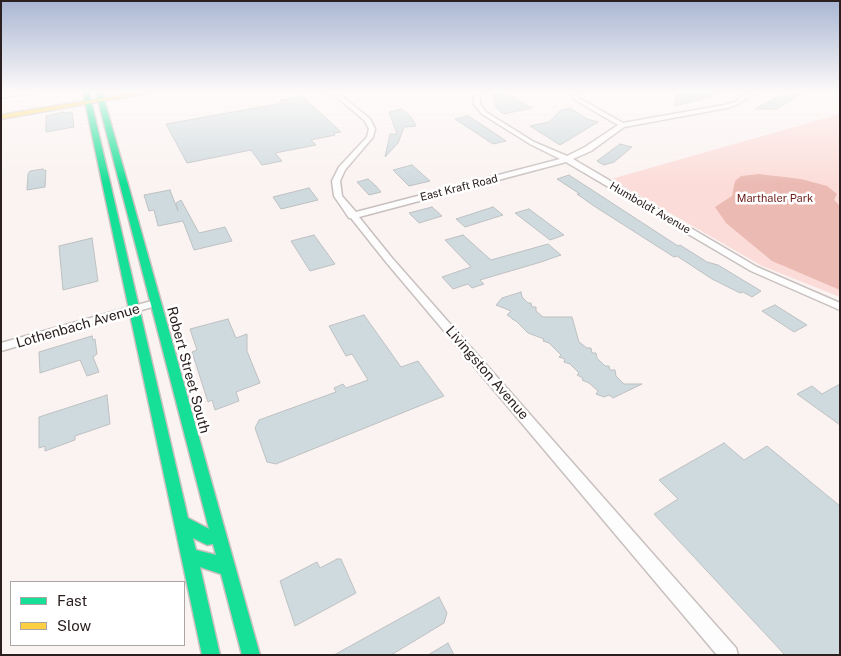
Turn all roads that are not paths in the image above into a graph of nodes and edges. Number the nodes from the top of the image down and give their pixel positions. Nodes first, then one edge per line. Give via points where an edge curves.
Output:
1 (93, 123) edge
2 (108, 123) edge
3 (369, 123) edge
4 (500, 123) edge
5 (618, 123) edge
6 (636, 123) edge
7 (622, 125) junction
8 (567, 159) junction
9 (352, 216) junction
10 (155, 304) junction
11 (840, 307) edge
12 (134, 310) junction
13 (1, 348) edge
14 (181, 522) junction
15 (218, 536) junction
16 (189, 556) junction
17 (226, 568) junction
18 (211, 655) edge
19 (251, 655) edge
20 (730, 655) edge

1 - 12 main road
2 - 10 main road, Robert Street South
3 - 9 street, Livingston Avenue via 370,137 342,169 336,181 338,196
4 - 8 street, Humboldt Avenue
5 - 7 street
6 - 7 street
7 - 8 street, East Kraft Road
8 - 9 street, East Kraft Road
8 - 11 street, Humboldt Avenue via 754,269
9 - 20 street, Livingston Avenue
10 - 12 street, Lothenbach Avenue
10 - 15 main road, Robert Street South
12 - 13 street, Lothenbach Avenue
12 - 14 main road
14 - 15 main road via 207,537
14 - 16 main road
15 - 17 main road, Robert Street South
16 - 17 main road
16 - 18 main road
17 - 19 main road, Robert Street South

